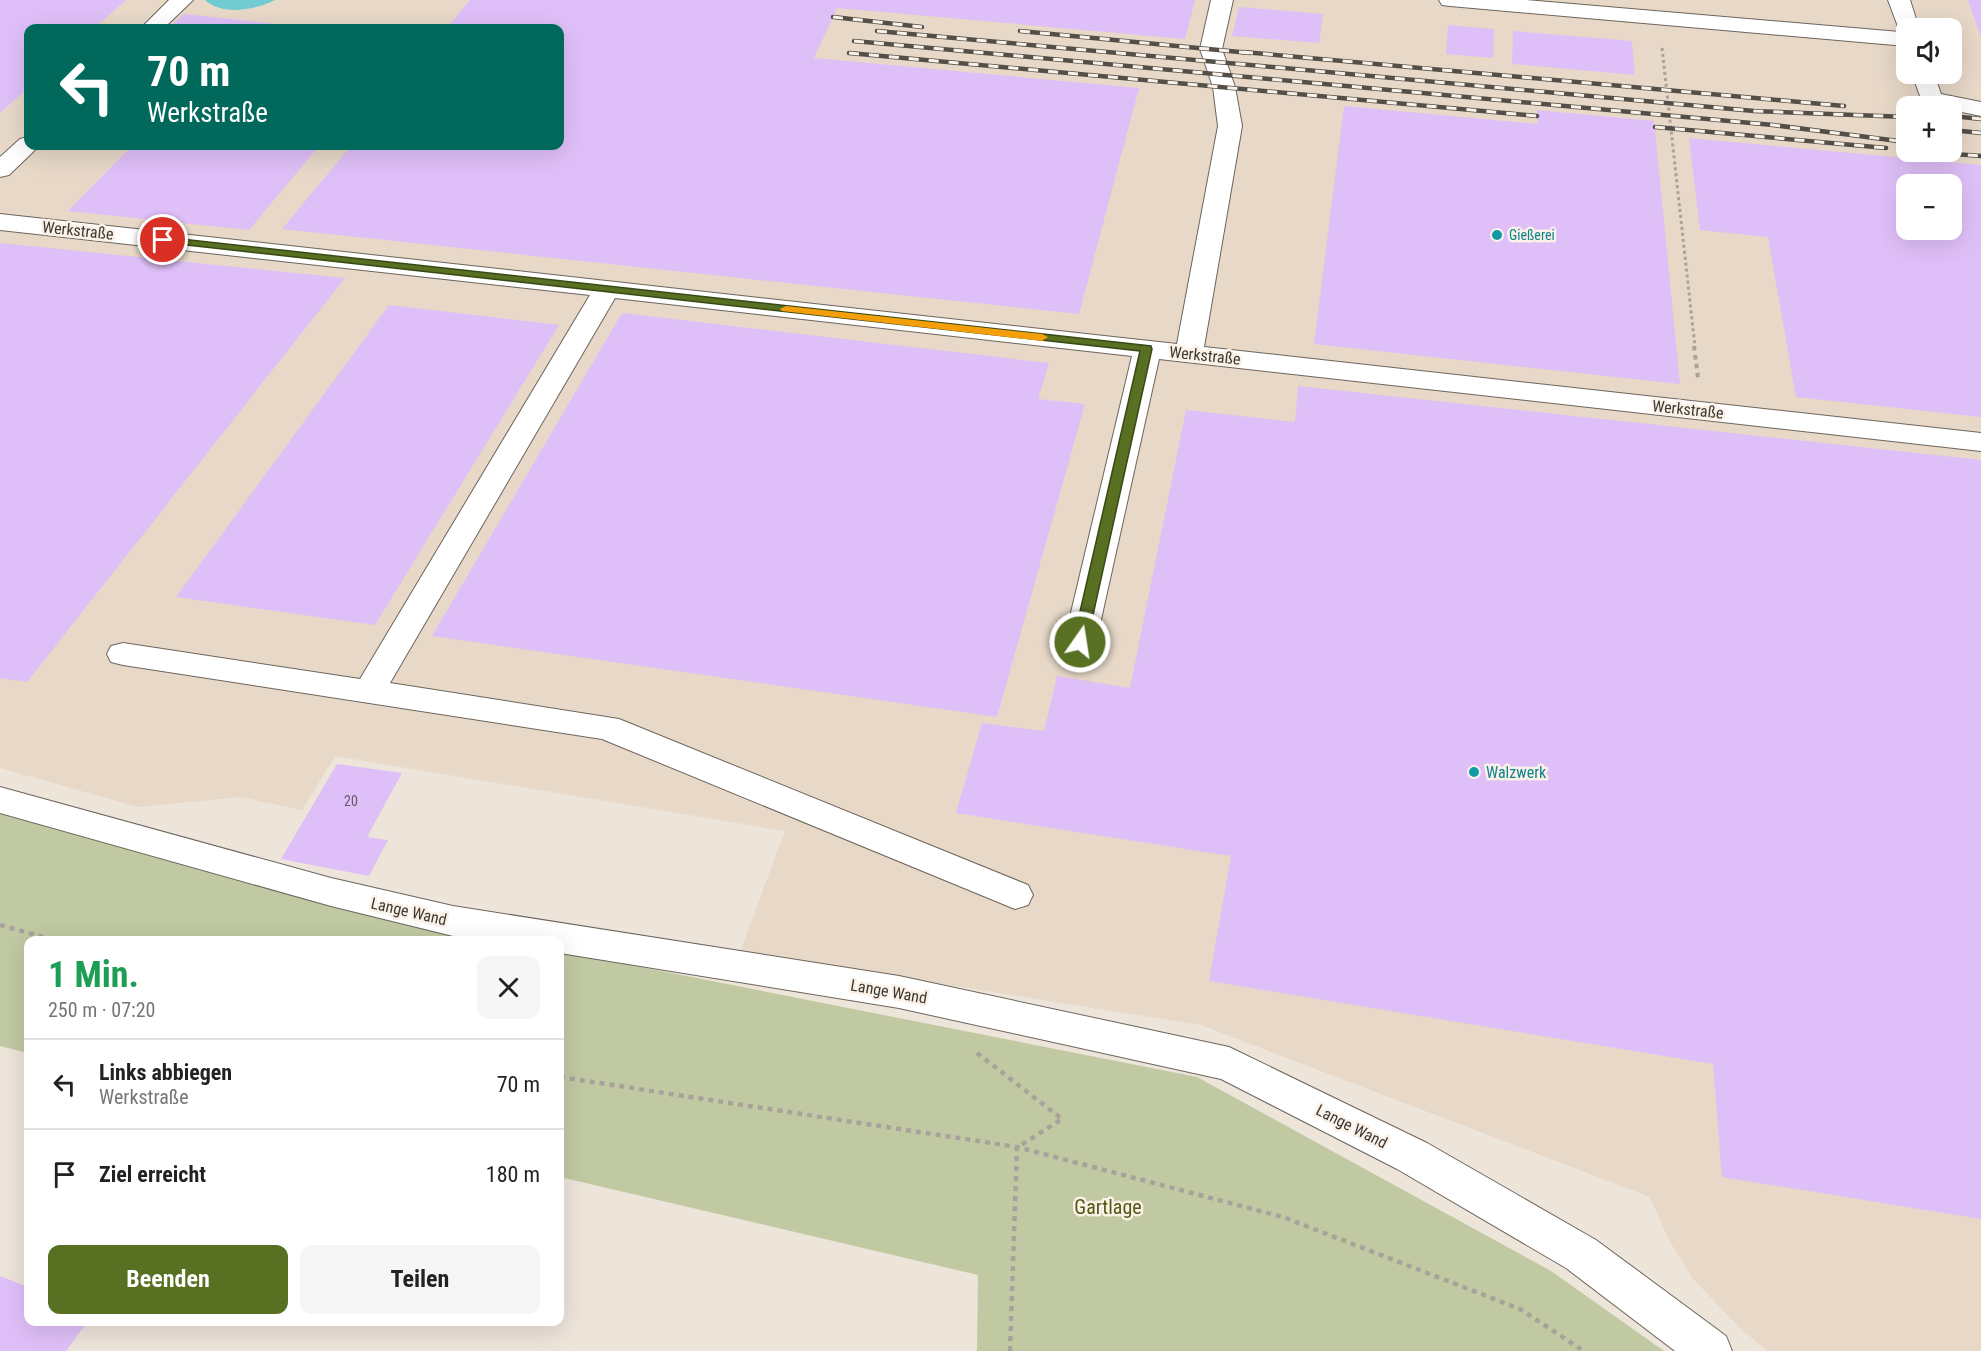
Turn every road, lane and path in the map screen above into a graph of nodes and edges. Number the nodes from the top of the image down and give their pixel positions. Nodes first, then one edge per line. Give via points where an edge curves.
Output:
1 (182, 0) edge
2 (1222, 0) edge
3 (1450, 0) edge
4 (1899, 0) edge
5 (1659, 18) junction
6 (1905, 18) edge
7 (156, 24) edge
8 (1896, 38) edge
9 (1926, 84) edge
10 (1981, 109) edge
11 (24, 148) edge
12 (0, 170) edge
13 (0, 222) edge
14 (607, 289) junction
15 (1147, 349) junction
16 (1189, 354) junction
17 (1701, 411) junction
18 (1981, 442) edge
19 (1080, 642) dead end
20 (123, 654) dead end
21 (369, 692) junction
22 (0, 800) edge
23 (1015, 895) dead end
24 (0, 925) edge
25 (40, 936) edge
26 (547, 936) edge
27 (564, 939) edge
28 (972, 1048) dead end
29 (564, 1078) edge
30 (1017, 1147) junction
31 (1010, 1351) edge
32 (1584, 1351) edge
33 (1710, 1351) edge

1 - 7 street
2 - 16 street via 1211,49 1224,87 1230,126
3 - 5 street
4 - 6 street
5 - 8 street
5 - 17 path
9 - 10 street via 1931,99
11 - 12 street
13 - 14 street, Werkstraße
14 - 15 street, Werkstraße
14 - 21 street
15 - 16 street, Werkstraße
15 - 19 street
16 - 17 street, Werkstraße
17 - 18 street, Werkstraße
20 - 21 street
21 - 23 street via 607,728
22 - 26 street, Lange Wand via 331,892 453,921
24 - 25 path
27 - 33 street, Lange Wand via 900,992 1229,1064 1412,1156 1581,1254
28 - 30 path via 1062,1119
29 - 30 path
30 - 31 path
30 - 32 path via 1283,1217 1520,1309

